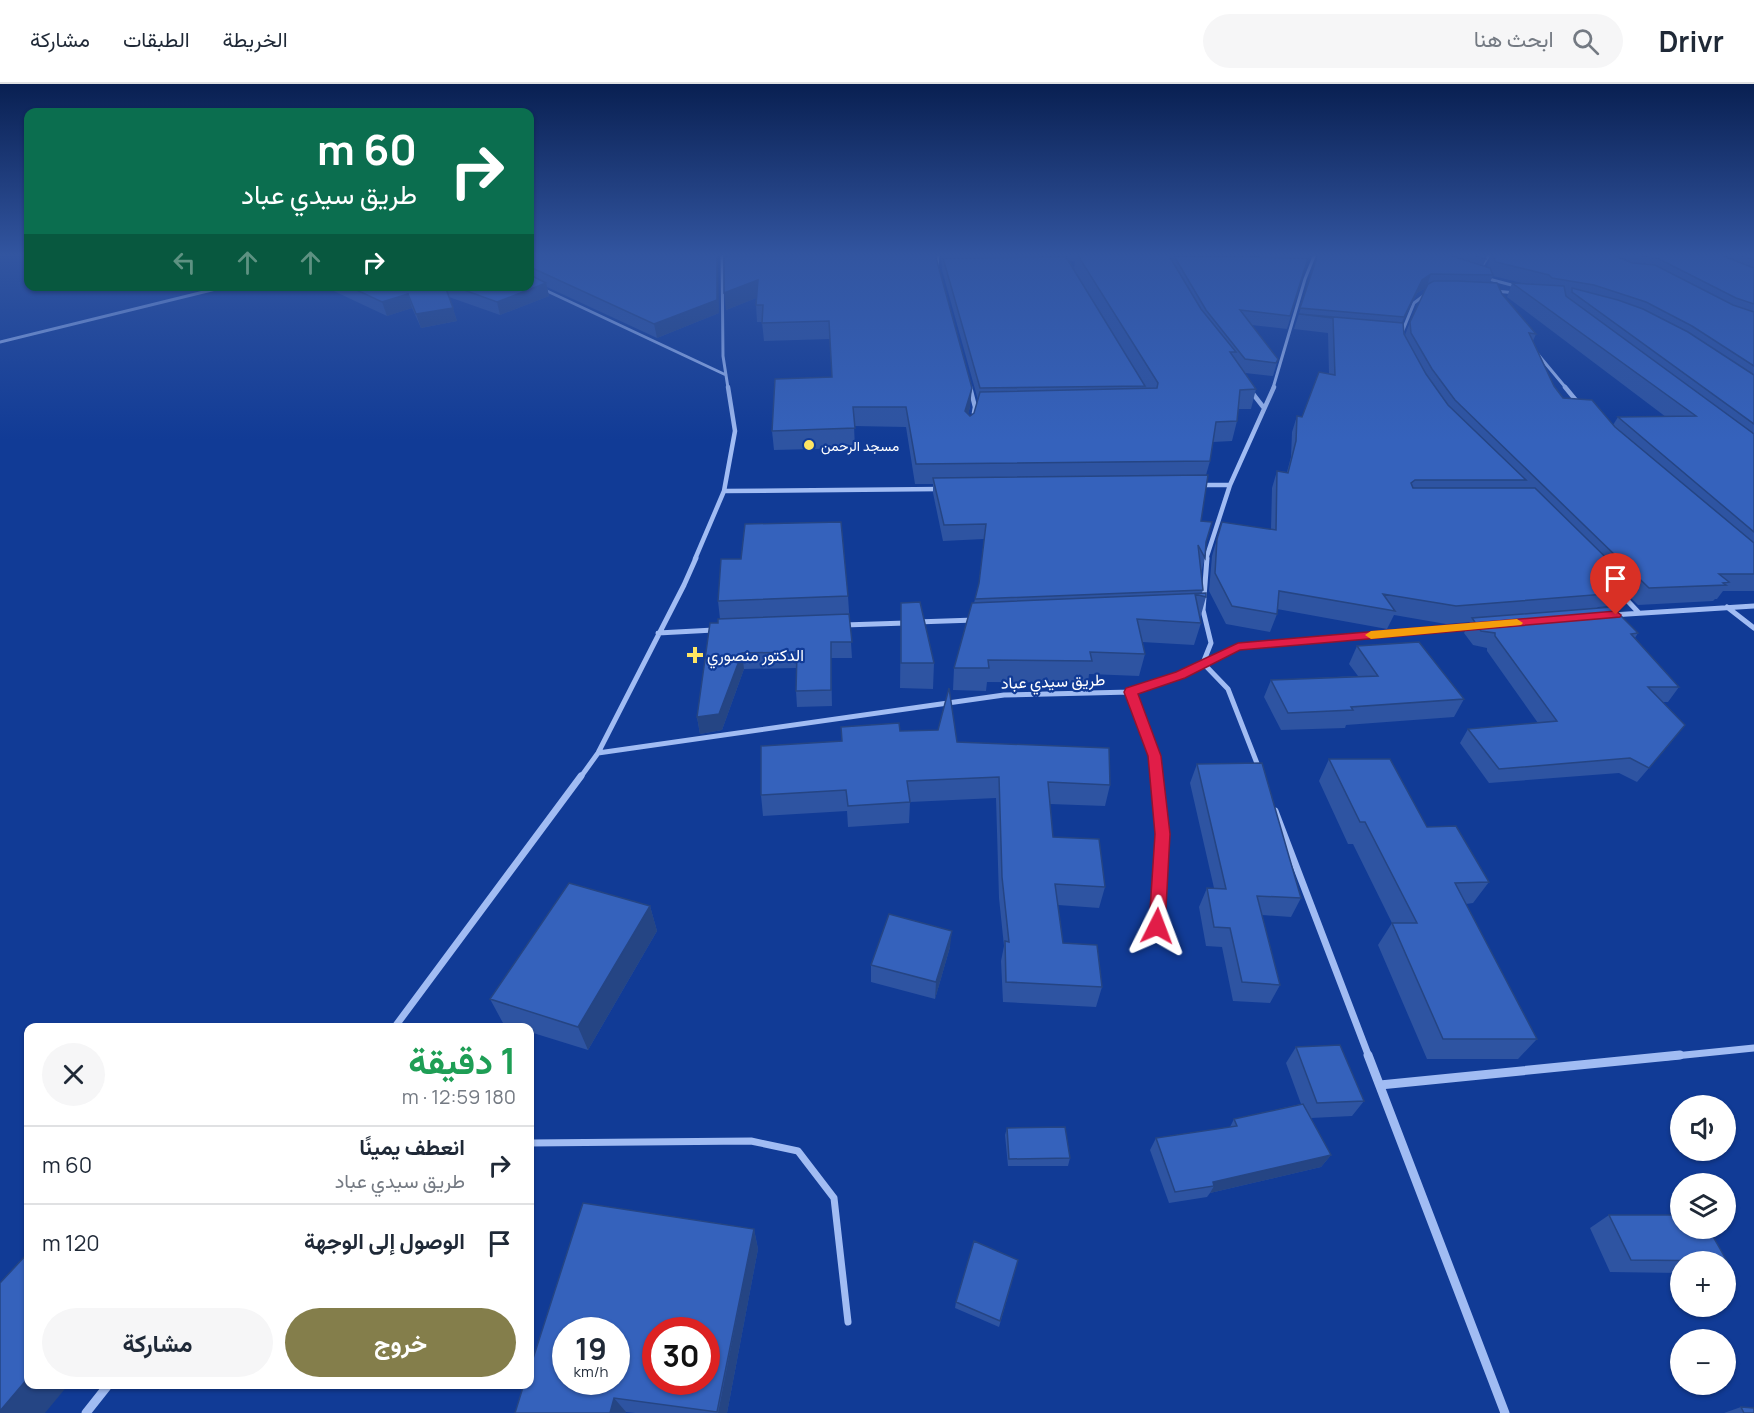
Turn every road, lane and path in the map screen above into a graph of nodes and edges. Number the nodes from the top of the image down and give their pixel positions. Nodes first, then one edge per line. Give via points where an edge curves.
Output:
1 (106, 316) edge
2 (600, 316) edge
3 (723, 316) edge
4 (1295, 316) edge
5 (1410, 316) edge
6 (1292, 325) junction
7 (1303, 326) edge
8 (1390, 334) edge
9 (1401, 335) junction
10 (1402, 341) edge
11 (0, 342) edge
12 (1535, 350) edge
13 (726, 375) junction
14 (966, 375) edge
15 (1250, 389) edge
16 (975, 407) junction
17 (987, 407) edge
18 (1264, 408) junction
19 (1586, 412) edge
20 (973, 415) edge
21 (1194, 485) edge
22 (1230, 485) junction
23 (947, 489) edge
24 (724, 491) junction
25 (1615, 589) edge
26 (1754, 606) edge
27 (1727, 607) junction
28 (1203, 610) junction
29 (1191, 611) edge
30 (1639, 613) junction
31 (1604, 616) edge
32 (978, 620) edge
33 (836, 625) edge
34 (1486, 626) edge
35 (1754, 628) edge
36 (717, 630) edge
37 (658, 633) junction
38 (1203, 663) junction
39 (1131, 692) junction
40 (598, 753) junction
41 (1262, 777) edge
42 (1270, 799) edge
43 (1157, 926) dead end
44 (398, 1023) edge
45 (1754, 1048) edge
46 (1380, 1085) junction
47 (534, 1143) edge
48 (848, 1322) dead end
49 (105, 1389) edge
50 (86, 1413) edge
51 (1505, 1413) edge

1 - 11 street
2 - 13 street
3 - 13 street
4 - 6 street
5 - 9 street
6 - 7 street
6 - 18 street via 1276,382
8 - 9 street
9 - 10 street
12 - 19 street
13 - 24 street via 735,431
14 - 16 street
15 - 18 street
16 - 17 street
16 - 20 street
18 - 22 street
21 - 22 street
22 - 28 street via 1205,564
23 - 24 street
24 - 37 street via 684,585
25 - 30 street
26 - 27 street
27 - 30 street
27 - 35 street
28 - 29 street
28 - 38 street via 1210,643
30 - 31 street
32 - 33 street
34 - 38 street, طريق سيدي عباد via 1238,646
36 - 37 street
37 - 40 street
38 - 39 street, طريق سيدي عباد
38 - 41 street via 1228,689
39 - 40 street, طريق سيدي عباد via 1004,695
39 - 43 street via 1154,756 1162,834
40 - 44 street
42 - 46 street
45 - 46 street
46 - 51 street
47 - 48 lane via 751,1141 798,1151 834,1198
49 - 50 street

